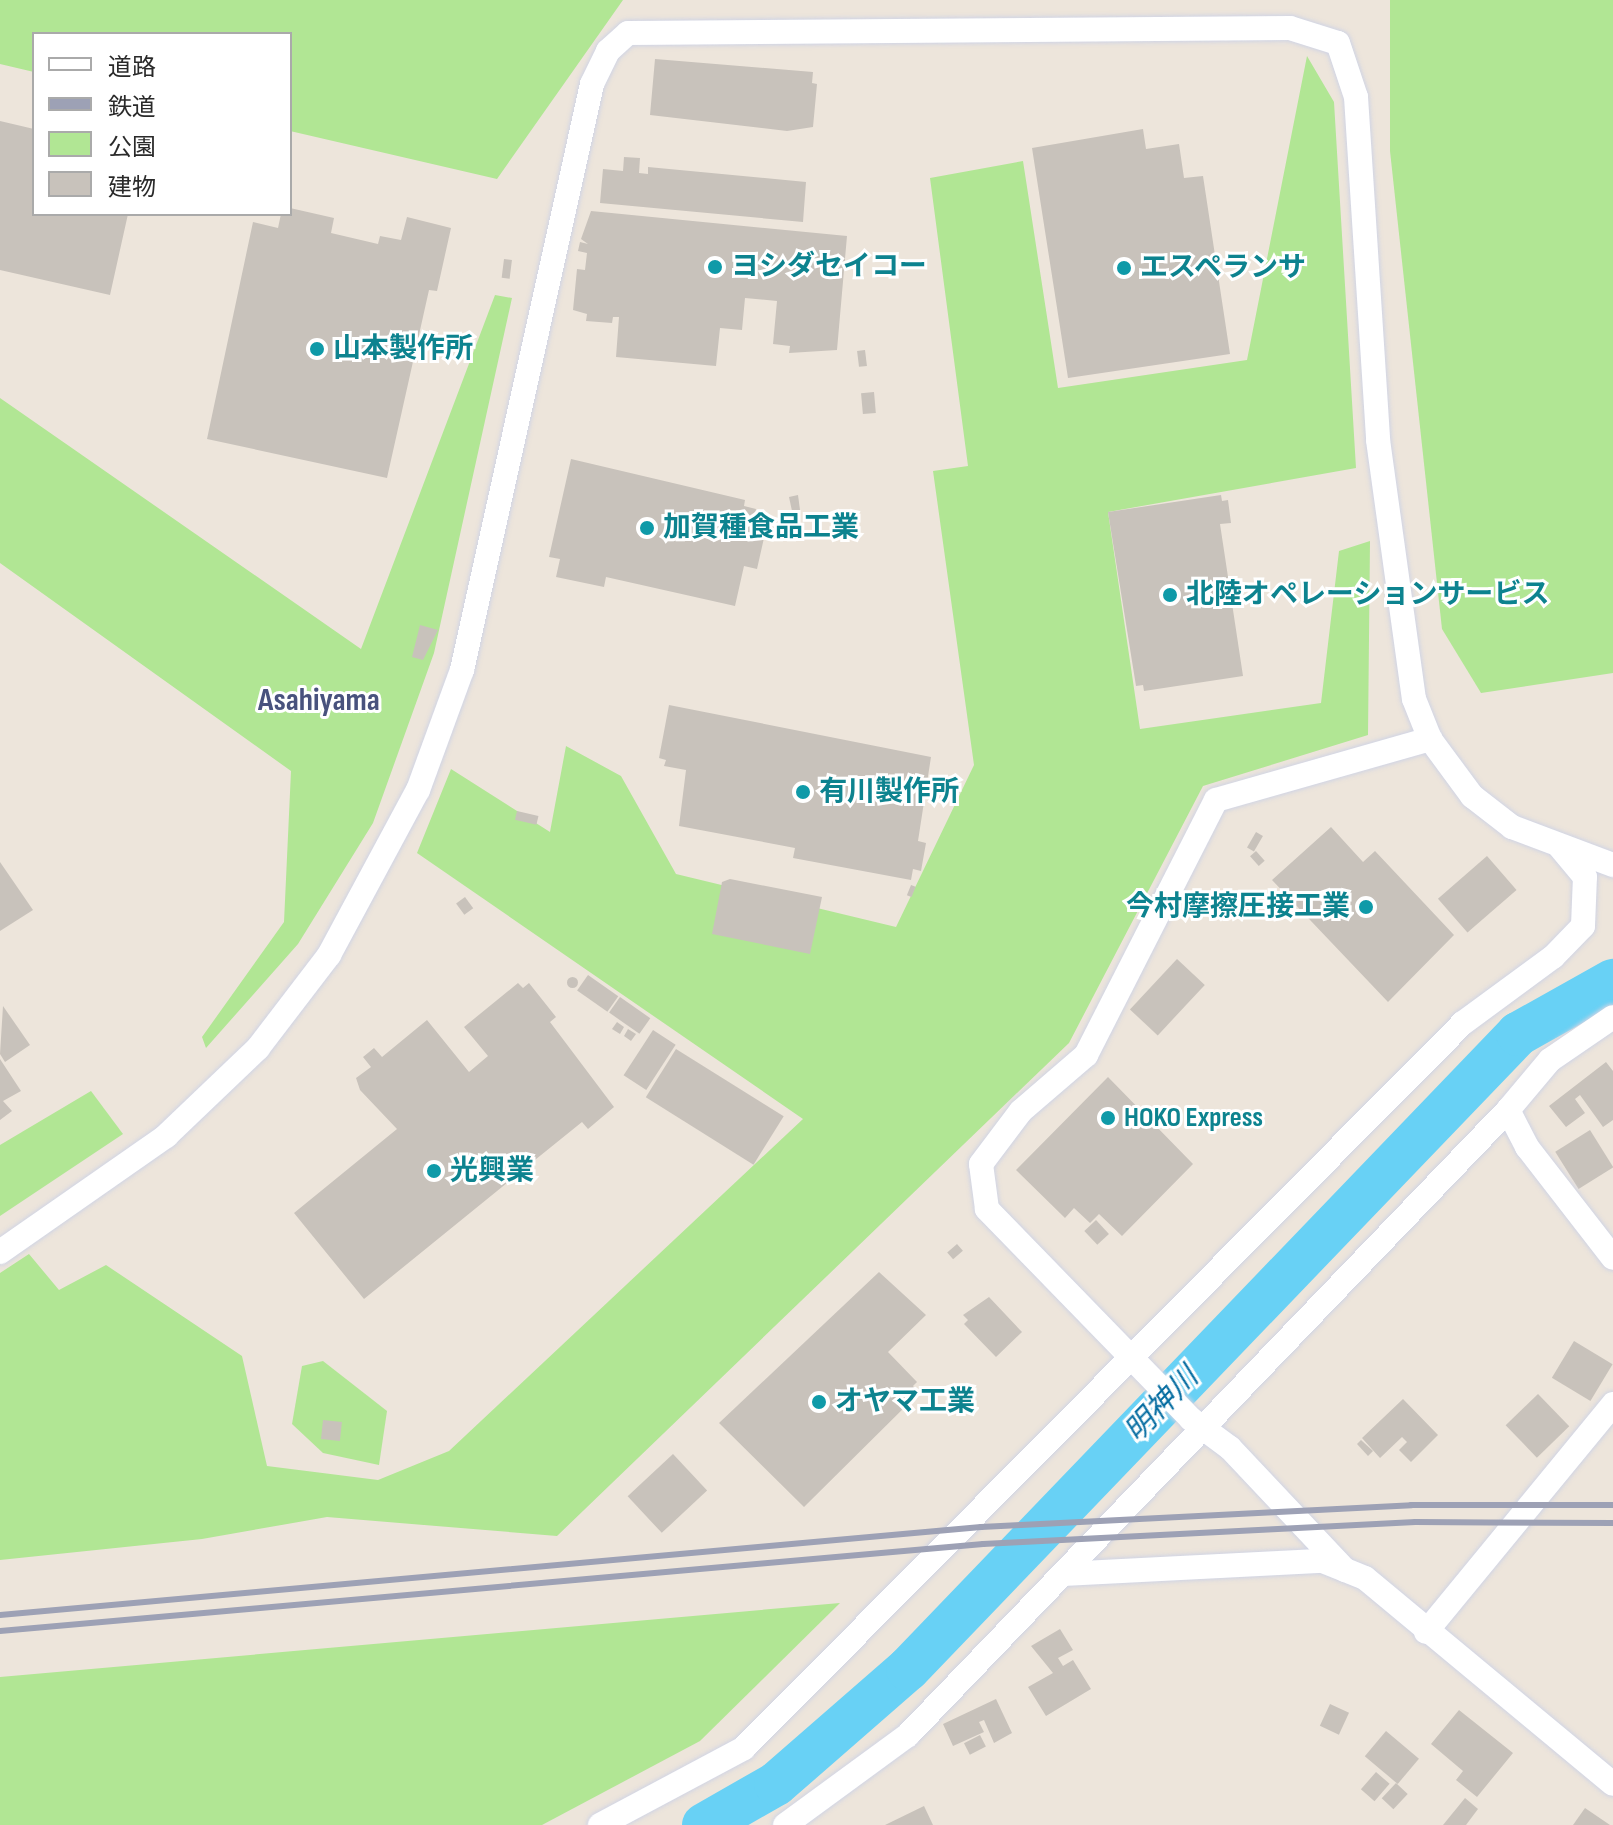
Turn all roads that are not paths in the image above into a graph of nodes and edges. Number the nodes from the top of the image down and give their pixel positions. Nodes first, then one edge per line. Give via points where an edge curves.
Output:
1 (1430, 739) junction
2 (1558, 845) junction
3 (1613, 865) edge
4 (1613, 1017) edge
5 (1508, 1110) junction
6 (0, 1252) edge
7 (1613, 1258) edge
8 (1141, 1369) junction
9 (1613, 1404) edge
10 (1197, 1423) junction
11 (1345, 1570) junction
12 (1063, 1574) junction
13 (1426, 1632) junction
14 (1613, 1784) edge
15 (600, 1825) edge
16 (785, 1825) edge

1 - 2 street via 1472,796 1512,827
1 - 6 street via 1407,671 1378,440 1356,97 1338,43 1290,28 628,33 608,51 592,84 462,670 418,790 329,955 258,1048 166,1136
1 - 8 street via 1216,800 1086,1055 1021,1111 981,1164 987,1209
2 - 3 street
2 - 8 street via 1585,877 1583,926 1553,957 1463,1023
4 - 5 street via 1550,1060
5 - 7 street via 1527,1147
5 - 10 street
8 - 10 street
8 - 15 street via 744,1748
9 - 13 street
10 - 11 street via 1230,1448
10 - 12 street
11 - 12 street via 1323,1561
11 - 13 street via 1365,1578
12 - 16 street via 908,1735
13 - 14 street

